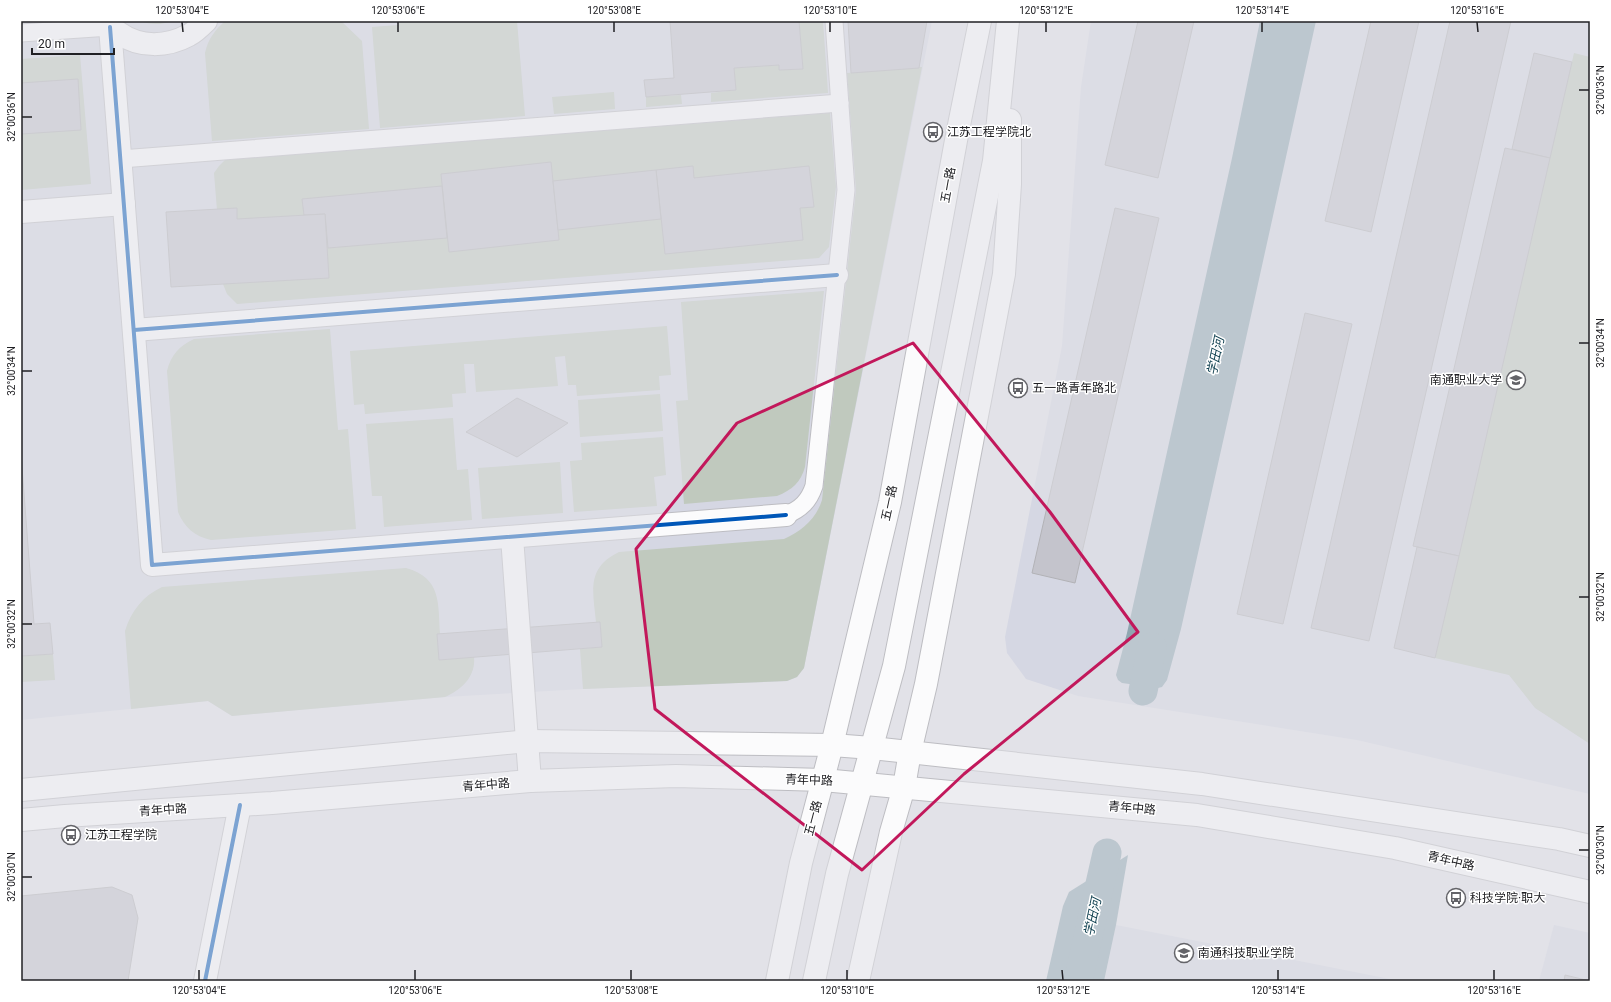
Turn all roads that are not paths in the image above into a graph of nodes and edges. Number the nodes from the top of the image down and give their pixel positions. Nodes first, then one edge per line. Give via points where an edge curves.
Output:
1 (206, 21) edge
2 (834, 21) edge
3 (980, 21) edge
4 (1008, 21) edge
5 (1011, 21) edge
6 (108, 24) edge
7 (21, 33) edge
8 (840, 103) junction
9 (121, 159) junction
10 (124, 204) junction
11 (21, 212) edge
12 (837, 275) junction
13 (134, 330) junction
14 (786, 515) joint
15 (512, 537) junction
16 (528, 741) junction
17 (832, 745) junction
18 (872, 748) junction
19 (910, 752) junction
20 (823, 780) junction
21 (530, 782) junction
22 (862, 783) junction
23 (904, 787) junction
24 (21, 790) edge
25 (240, 805) junction
26 (21, 820) edge
27 (1590, 846) edge
28 (1590, 892) edge
29 (205, 981) edge
30 (777, 981) edge
31 (814, 981) edge
32 (858, 981) edge

1 - 6 main road via 191,35 170,43 148,45 127,38
2 - 8 lane
3 - 17 main road, 五一路 via 890,502
4 - 18 main road via 994,161 894,666
5 - 19 main road via 1010,184 1004,274 926,684
6 - 7 lane
6 - 9 main road
8 - 9 lane
8 - 12 lane via 846,190
9 - 10 main road
10 - 11 main road
10 - 13 main road
12 - 13 main road
12 - 14 lane via 814,486 805,503
13 - 15 main road via 152,565
14 - 15 main road
15 - 16 main road
16 - 17 main road
16 - 21 main road
16 - 24 main road
17 - 18 main road
17 - 20 main road, 五一路
18 - 19 main road
18 - 22 main road
19 - 23 main road
19 - 27 main road via 1202,784 1559,839
20 - 21 main road, 青年中路 via 676,776
20 - 22 main road, 青年中路
20 - 30 main road, 五一路 via 801,863
21 - 25 main road, 青年中路
22 - 23 main road, 青年中路
22 - 31 main road via 837,874
23 - 28 main road, 青年中路 via 1197,814 1395,848
23 - 32 main road via 891,832
25 - 26 main road, 青年中路
25 - 29 main road

